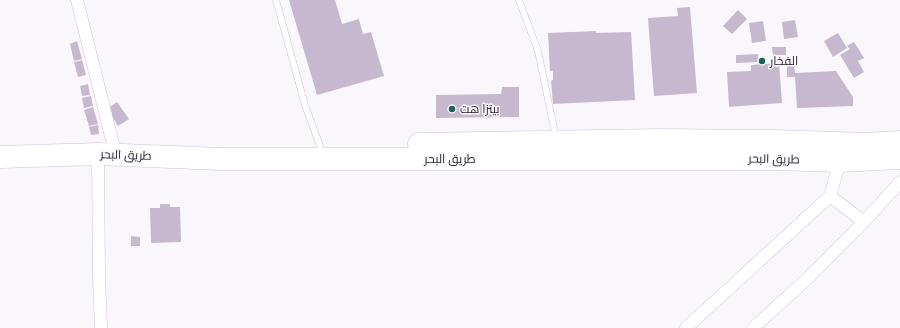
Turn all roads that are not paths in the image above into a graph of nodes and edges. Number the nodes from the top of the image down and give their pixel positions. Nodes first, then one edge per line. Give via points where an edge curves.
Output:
1 (77, 0) edge
2 (276, 0) edge
3 (518, 0) edge
4 (900, 142) edge
5 (0, 143) edge
6 (320, 146) junction
7 (106, 149) junction
8 (775, 150) junction
9 (557, 151) junction
10 (863, 152) junction
11 (0, 156) edge
12 (900, 158) edge
13 (840, 160) junction
14 (900, 182) edge
15 (830, 196) junction
16 (864, 222) junction
17 (102, 328) edge
18 (686, 328) edge
19 (753, 328) edge

1 - 7 street
2 - 6 lane via 305,105
3 - 9 lane via 538,51
4 - 10 highway, طريق البحر
5 - 7 highway, طريق البحر
6 - 7 highway, طريق البحر
6 - 9 highway, طريق البحر
7 - 9 highway, طريق البحر via 221,159
7 - 11 highway, طريق البحر
7 - 17 street via 99,279
8 - 9 highway, طريق البحر
8 - 10 highway, طريق البحر
8 - 13 highway, طريق البحر
10 - 12 highway, طريق البحر
10 - 13 highway, طريق البحر
13 - 15 street
14 - 16 street
15 - 16 street
15 - 18 street
16 - 19 street

